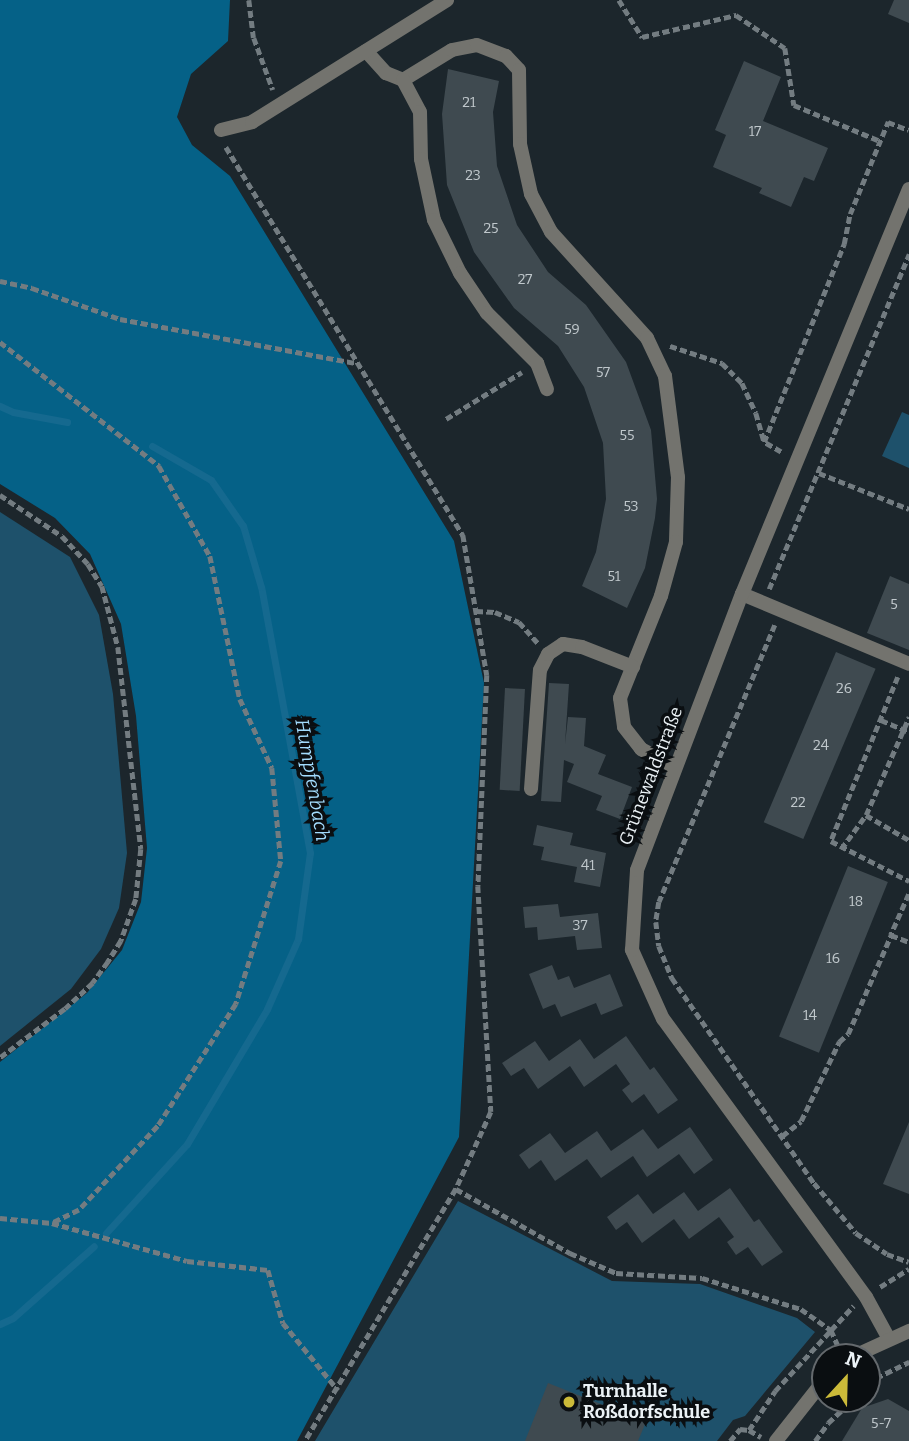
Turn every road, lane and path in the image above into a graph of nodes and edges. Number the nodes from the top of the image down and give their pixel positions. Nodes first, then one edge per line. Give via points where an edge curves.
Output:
1 (249, 0) edge
2 (447, 0) edge
3 (620, 0) edge
4 (366, 51) junction
5 (403, 80) junction
6 (278, 105) junction
7 (221, 130) joint
8 (909, 130) edge
9 (880, 141) junction
10 (909, 189) edge
11 (909, 254) edge
12 (0, 281) edge
13 (647, 338) junction
14 (0, 342) edge
15 (357, 363) junction
16 (537, 363) junction
17 (547, 389) dead end
18 (446, 419) dead end
19 (764, 442) junction
20 (797, 461) junction
21 (820, 473) junction
22 (0, 495) edge
23 (909, 509) edge
24 (742, 594) junction
25 (763, 603) junction
26 (476, 611) junction
27 (781, 611) junction
28 (548, 654) junction
29 (907, 663) edge
30 (633, 667) junction
31 (909, 718) edge
32 (881, 720) junction
33 (906, 731) edge
34 (675, 767) junction
35 (531, 789) dead end
36 (866, 815) junction
37 (909, 840) edge
38 (841, 849) junction
39 (909, 881) edge
40 (909, 894) edge
41 (891, 935) junction
42 (909, 942) edge
43 (0, 1058) edge
44 (782, 1136) junction
45 (456, 1189) junction
46 (0, 1218) edge
47 (52, 1223) junction
48 (909, 1262) edge
49 (909, 1269) edge
50 (866, 1297) junction
51 (831, 1330) junction
52 (909, 1331) edge
53 (889, 1339) junction
54 (837, 1343) edge
55 (881, 1343) edge
56 (909, 1362) edge
57 (881, 1376) edge
58 (338, 1390) junction
59 (811, 1397) edge
60 (839, 1413) edge
61 (749, 1430) junction
62 (305, 1441) edge
63 (730, 1441) edge
64 (767, 1441) edge
65 (776, 1441) edge
66 (815, 1441) edge

1 - 6 path via 254,38
2 - 4 street
3 - 9 path via 642,37 736,15 785,48 794,105
4 - 5 street via 386,73
4 - 6 street
5 - 13 street via 452,50 477,45 506,56 519,70 520,144 531,194 551,232
5 - 16 street via 420,112 421,159 434,220 460,273 487,313
6 - 7 street via 252,122
7 - 15 path via 227,151
8 - 9 path via 888,122
9 - 19 path
10 - 20 street, Grünewaldstraße
11 - 21 path
12 - 15 path via 120,319
13 - 19 path via 722,363 742,383 757,413
13 - 30 street via 665,376 678,477 676,542
14 - 47 path via 159,466 210,556 240,699 272,768 281,861 236,1004 158,1126 79,1210
15 - 26 path via 463,535
16 - 17 street
16 - 18 path
19 - 20 path
20 - 24 street, Grünewaldstraße
21 - 23 path
21 - 25 path
22 - 43 path via 62,536 102,586 118,647 141,849 136,899 108,962 65,1009
24 - 25 street
24 - 34 street, Grünewaldstraße
25 - 27 street
26 - 28 path via 495,612 519,622
26 - 45 path via 487,675 478,886 491,1112
27 - 29 street
27 - 44 path via 659,902 656,922 659,946 672,978
28 - 30 street via 563,644
28 - 35 street via 540,670
29 - 32 path
30 - 34 street via 620,698 624,727 641,748
31 - 33 path
32 - 33 path
32 - 38 path via 831,841
33 - 36 path
34 - 50 street, Grünewaldstraße via 637,870 632,950 663,1019
36 - 37 path
36 - 38 path
38 - 39 path
40 - 41 path
41 - 42 path
41 - 44 path via 848,1034 839,1042 800,1121
44 - 48 path via 814,1184 856,1233 887,1254
45 - 51 path via 570,1253 616,1273 702,1278 801,1310
45 - 58 path
46 - 47 path
47 - 58 path via 187,1261 268,1270 282,1323
49 - 50 path
50 - 51 path
50 - 53 street, Grünewaldstraße
51 - 54 path
51 - 61 path via 775,1391
52 - 53 street
53 - 55 street
56 - 57 path
58 - 62 path
59 - 65 street
60 - 66 path
61 - 63 path via 740,1429
61 - 64 path

